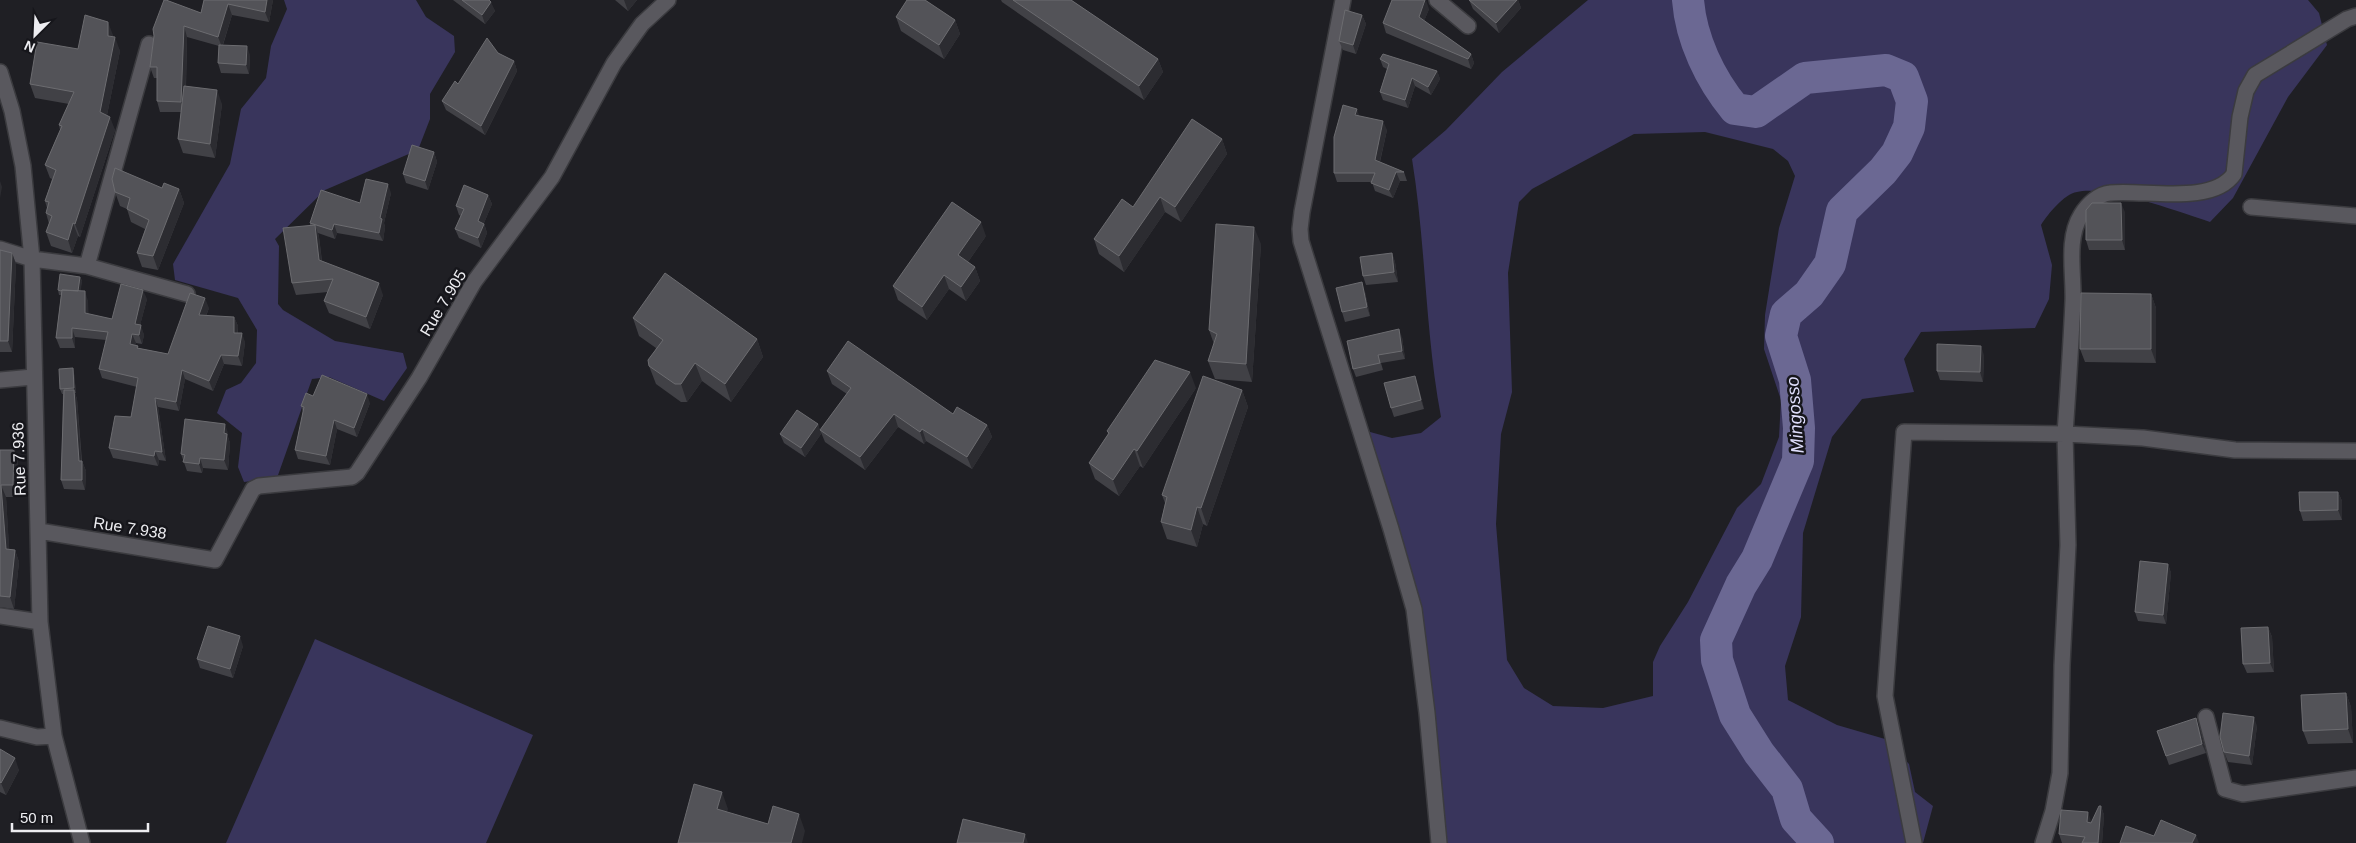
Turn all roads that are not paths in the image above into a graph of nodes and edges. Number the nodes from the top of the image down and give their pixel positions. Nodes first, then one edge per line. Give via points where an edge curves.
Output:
1 (668, 0) edge
2 (1343, 0) edge
3 (1437, 0) edge
4 (2352, 17) edge
5 (1468, 26) dead end
6 (2356, 32) edge
7 (149, 44) dead end
8 (0, 72) edge
9 (2251, 207) dead end
10 (2356, 216) edge
11 (0, 249) edge
12 (32, 259) junction
13 (88, 266) junction
14 (187, 294) edge
15 (34, 377) junction
16 (0, 380) edge
17 (2065, 434) junction
18 (2356, 451) edge
19 (39, 531) junction
20 (215, 560) joint
21 (0, 616) edge
22 (40, 622) junction
23 (2206, 717) dead end
24 (0, 728) edge
25 (54, 736) junction
26 (2356, 778) edge
27 (82, 843) edge
28 (1439, 843) edge
29 (1914, 843) edge
30 (2043, 843) edge

1 - 20 street, Rue 7.905 via 642,24 619,56 552,177 474,282 419,378 357,473 344,479 253,489
2 - 28 street via 1300,235 1414,610
3 - 5 street
4 - 6 street
4 - 17 street via 2255,74 2246,91 2240,117 2236,166 2229,181 2219,187 2182,195 2109,193 2088,204 2075,224
7 - 13 street
8 - 12 street, Rue 7.936 via 12,111 22,166
9 - 10 street
11 - 12 street
12 - 13 street
12 - 15 street, Rue 7.936
13 - 14 street
15 - 16 street
15 - 19 street, Rue 7.936
17 - 18 street via 2143,438 2235,450
17 - 29 street via 1904,432 1885,696
17 - 30 street via 2068,545 2060,773
19 - 20 street, Rue 7.938
19 - 22 street, Rue 7.936
21 - 22 street
22 - 25 street, Rue 7.936
23 - 26 street via 2225,789 2243,794
24 - 25 street via 37,737
25 - 27 street, Rue 7.936

